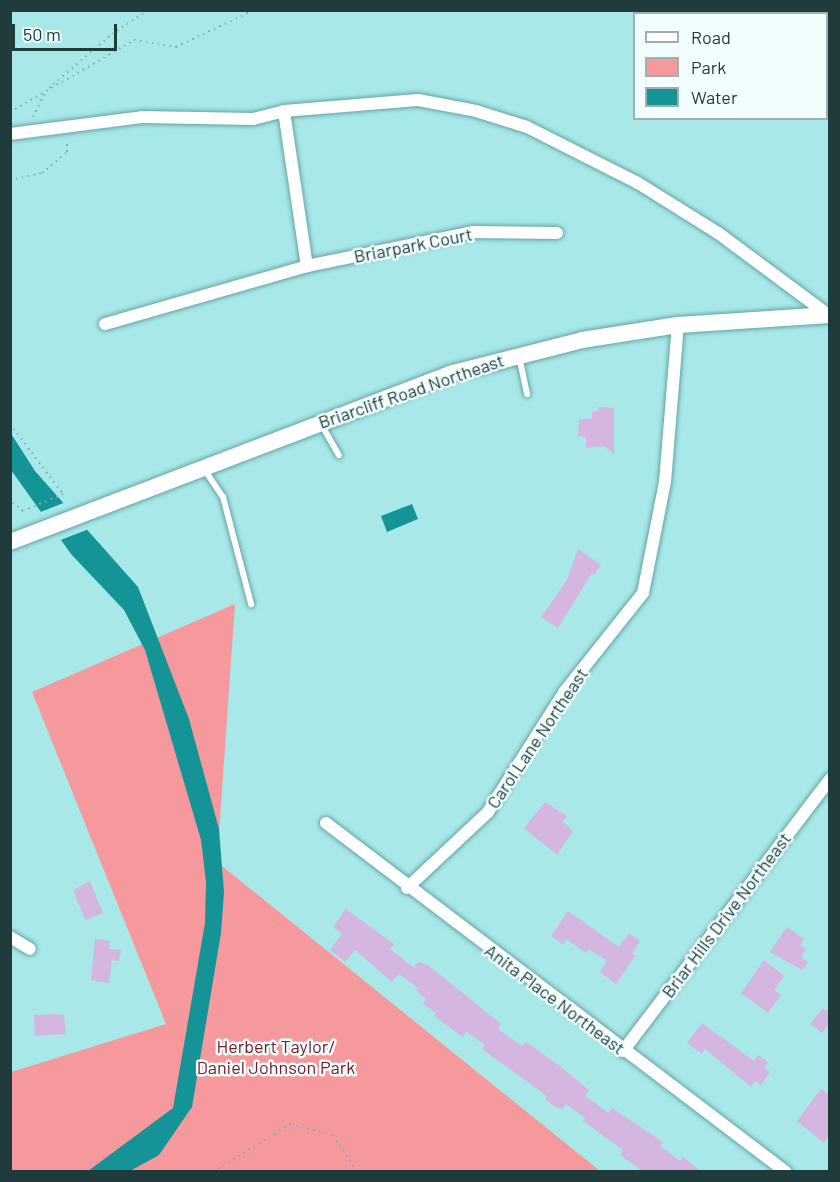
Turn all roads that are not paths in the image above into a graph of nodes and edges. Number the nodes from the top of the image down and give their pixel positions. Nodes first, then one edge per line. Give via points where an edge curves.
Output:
1 (284, 111) junction
2 (10, 134) edge
3 (557, 233) dead end
4 (307, 266) junction
5 (828, 315) edge
6 (105, 324) dead end
7 (678, 325) junction
8 (518, 355) junction
9 (527, 394) dead end
10 (320, 421) junction
11 (339, 455) dead end
12 (203, 468) junction
13 (10, 542) edge
14 (251, 604) dead end
15 (830, 779) edge
16 (326, 823) dead end
17 (407, 888) junction
18 (10, 937) edge
19 (30, 949) dead end
20 (623, 1051) junction
21 (786, 1172) edge

1 - 2 street via 253,119 142,117
1 - 4 street
1 - 5 street via 418,100 476,111 527,127 648,189 718,233
3 - 4 street, Briarpark Court via 473,232
4 - 6 street, Briarpark Court
5 - 7 main road, Briarcliff Road Northeast
7 - 8 main road, Briarcliff Road Northeast
7 - 17 street, Carol Lane Northeast via 665,482 644,593 565,691 488,812
8 - 9 lane
8 - 10 main road, Briarcliff Road Northeast via 449,374
10 - 11 lane
10 - 12 main road, Briarcliff Road Northeast
12 - 13 main road, Briarcliff Road Northeast
12 - 14 lane via 223,496
15 - 20 street, Briar Hills Drive Northeast
16 - 17 street, Anita Place Northeast
17 - 20 street, Anita Place Northeast
18 - 19 street
20 - 21 street, Anita Place Northeast

